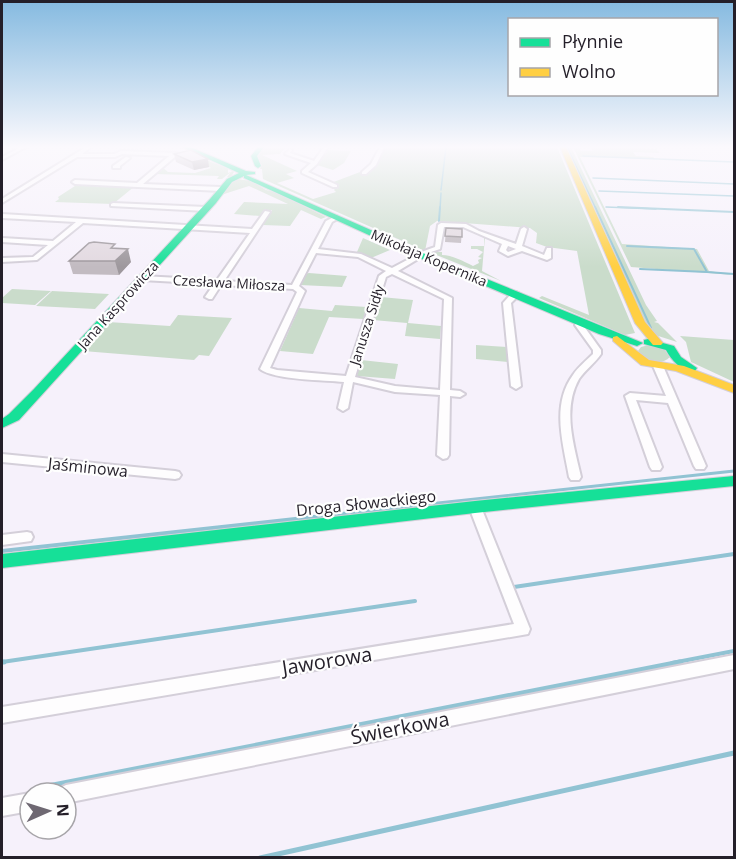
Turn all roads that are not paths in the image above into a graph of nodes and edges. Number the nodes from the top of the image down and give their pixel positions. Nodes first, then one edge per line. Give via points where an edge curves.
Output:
1 (23, 187) edge
2 (229, 187) edge
3 (268, 187) edge
4 (580, 187) edge
5 (2, 200) edge
6 (113, 205) dead end
7 (206, 209) junction
8 (267, 212) dead end
9 (2, 216) edge
10 (336, 218) junction
11 (81, 221) junction
12 (189, 227) junction
13 (524, 229) dead end
14 (254, 231) junction
15 (2, 240) edge
16 (54, 243) junction
17 (519, 248) junction
18 (549, 249) dead end
19 (314, 251) junction
20 (420, 255) junction
21 (2, 260) edge
22 (391, 270) junction
23 (142, 278) junction
24 (219, 282) junction
25 (295, 287) junction
26 (516, 294) junction
27 (209, 297) dead end
28 (581, 322) junction
29 (640, 323) junction
30 (657, 343) junction
31 (637, 344) junction
32 (668, 363) junction
33 (349, 380) junction
34 (516, 386) dead end
35 (735, 389) edge
36 (444, 393) junction
37 (460, 394) dead end
38 (673, 400) junction
39 (343, 408) dead end
40 (2, 424) edge
41 (443, 455) dead end
42 (2, 458) edge
43 (700, 466) dead end
44 (656, 467) dead end
45 (175, 475) dead end
46 (575, 477) dead end
47 (735, 481) edge
48 (475, 507) junction
49 (27, 537) dead end
50 (2, 540) edge
51 (2, 561) edge
52 (735, 662) edge
53 (2, 715) edge
54 (78, 793) edge
55 (18, 804) edge
56 (2, 807) edge

1 - 5 street
2 - 7 street, Jana Kasprowicza
3 - 10 street, Mikołaja Kopernika
4 - 29 street
6 - 7 street
7 - 12 street, Jana Kasprowicza
8 - 14 street
9 - 11 street
10 - 19 street via 329,221
10 - 20 street, Mikołaja Kopernika
11 - 12 street
11 - 16 street
12 - 14 street
12 - 23 street, Jana Kasprowicza
13 - 17 street
14 - 24 street
15 - 16 street
16 - 21 street via 32,260
17 - 18 street via 547,258
17 - 20 street, Janusza Sidły via 508,254 502,251 507,243 467,226 443,224 438,248
19 - 22 street via 356,254
19 - 25 street
20 - 22 street, Janusza Sidły
20 - 26 street, Mikołaja Kopernika
22 - 33 street, Janusza Sidły via 383,276
22 - 36 street via 448,298
23 - 24 street, Czesława Miłosza
23 - 40 street, Jana Kasprowicza via 23,408
24 - 25 street, Czesława Miłosza
24 - 27 street
25 - 33 street, Czesława Miłosza via 301,291 265,369
26 - 28 street, Mikołaja Kopernika
26 - 34 street via 507,303
28 - 31 street, Mikołaja Kopernika
28 - 46 street via 579,325 595,345 597,354 571,386 565,404
29 - 30 street
29 - 31 street
30 - 31 street, Mikołaja Kopernika
30 - 32 street, Mikołaja Kopernika via 672,350
31 - 32 street, Mikołaja Kopernika via 637,359
32 - 35 street, Mikołaja Kopernika
32 - 38 street
33 - 36 street
33 - 39 street, Janusza Sidły
36 - 37 street
36 - 41 street
38 - 43 street via 688,425
38 - 44 street via 630,396
42 - 45 street, Jaśminowa
47 - 48 street, Droga Słowackiego
48 - 51 street, Droga Słowackiego
48 - 53 street, Jaworowa via 523,629
49 - 50 street
52 - 54 street, Świerkowa
55 - 56 street

